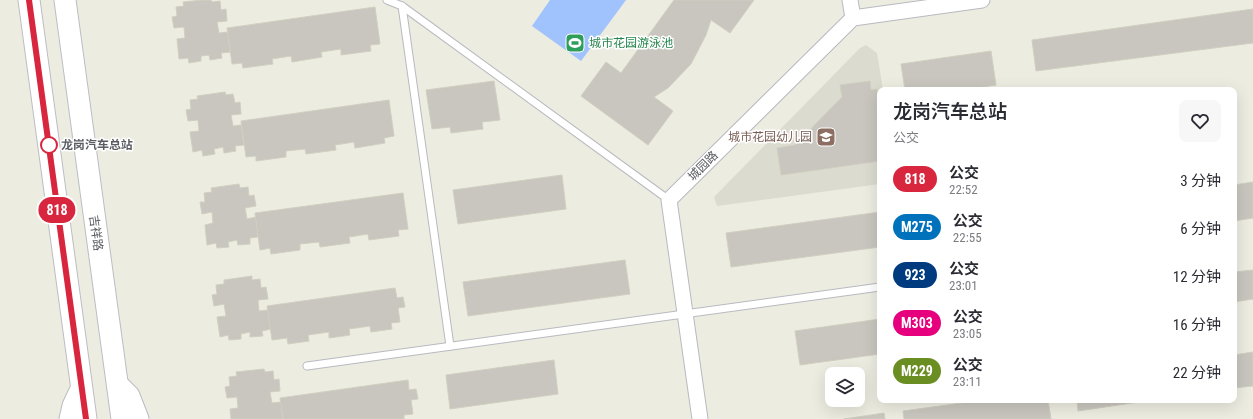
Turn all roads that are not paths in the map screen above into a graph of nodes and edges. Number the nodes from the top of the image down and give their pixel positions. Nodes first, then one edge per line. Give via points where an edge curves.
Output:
1 (29, 0) edge
2 (65, 0) edge
3 (387, 0) edge
4 (850, 0) edge
5 (982, 0) edge
6 (402, 6) junction
7 (853, 18) junction
8 (669, 200) junction
9 (877, 286) edge
10 (686, 314) junction
11 (450, 346) junction
12 (307, 366) dead end
13 (117, 384) junction
14 (82, 387) junction
15 (70, 419) edge
16 (86, 419) edge
17 (122, 419) edge
18 (138, 419) edge
19 (700, 419) edge

1 - 14 main road
2 - 13 main road, 吉祥路
3 - 6 lane
4 - 7 street
5 - 7 street
6 - 8 lane
6 - 11 lane
7 - 8 street, 城园路
8 - 10 street
9 - 10 lane
10 - 11 lane
10 - 19 street
11 - 12 lane
13 - 17 main road, 吉祥路
13 - 18 main road via 129,396
14 - 15 main road
14 - 16 main road

